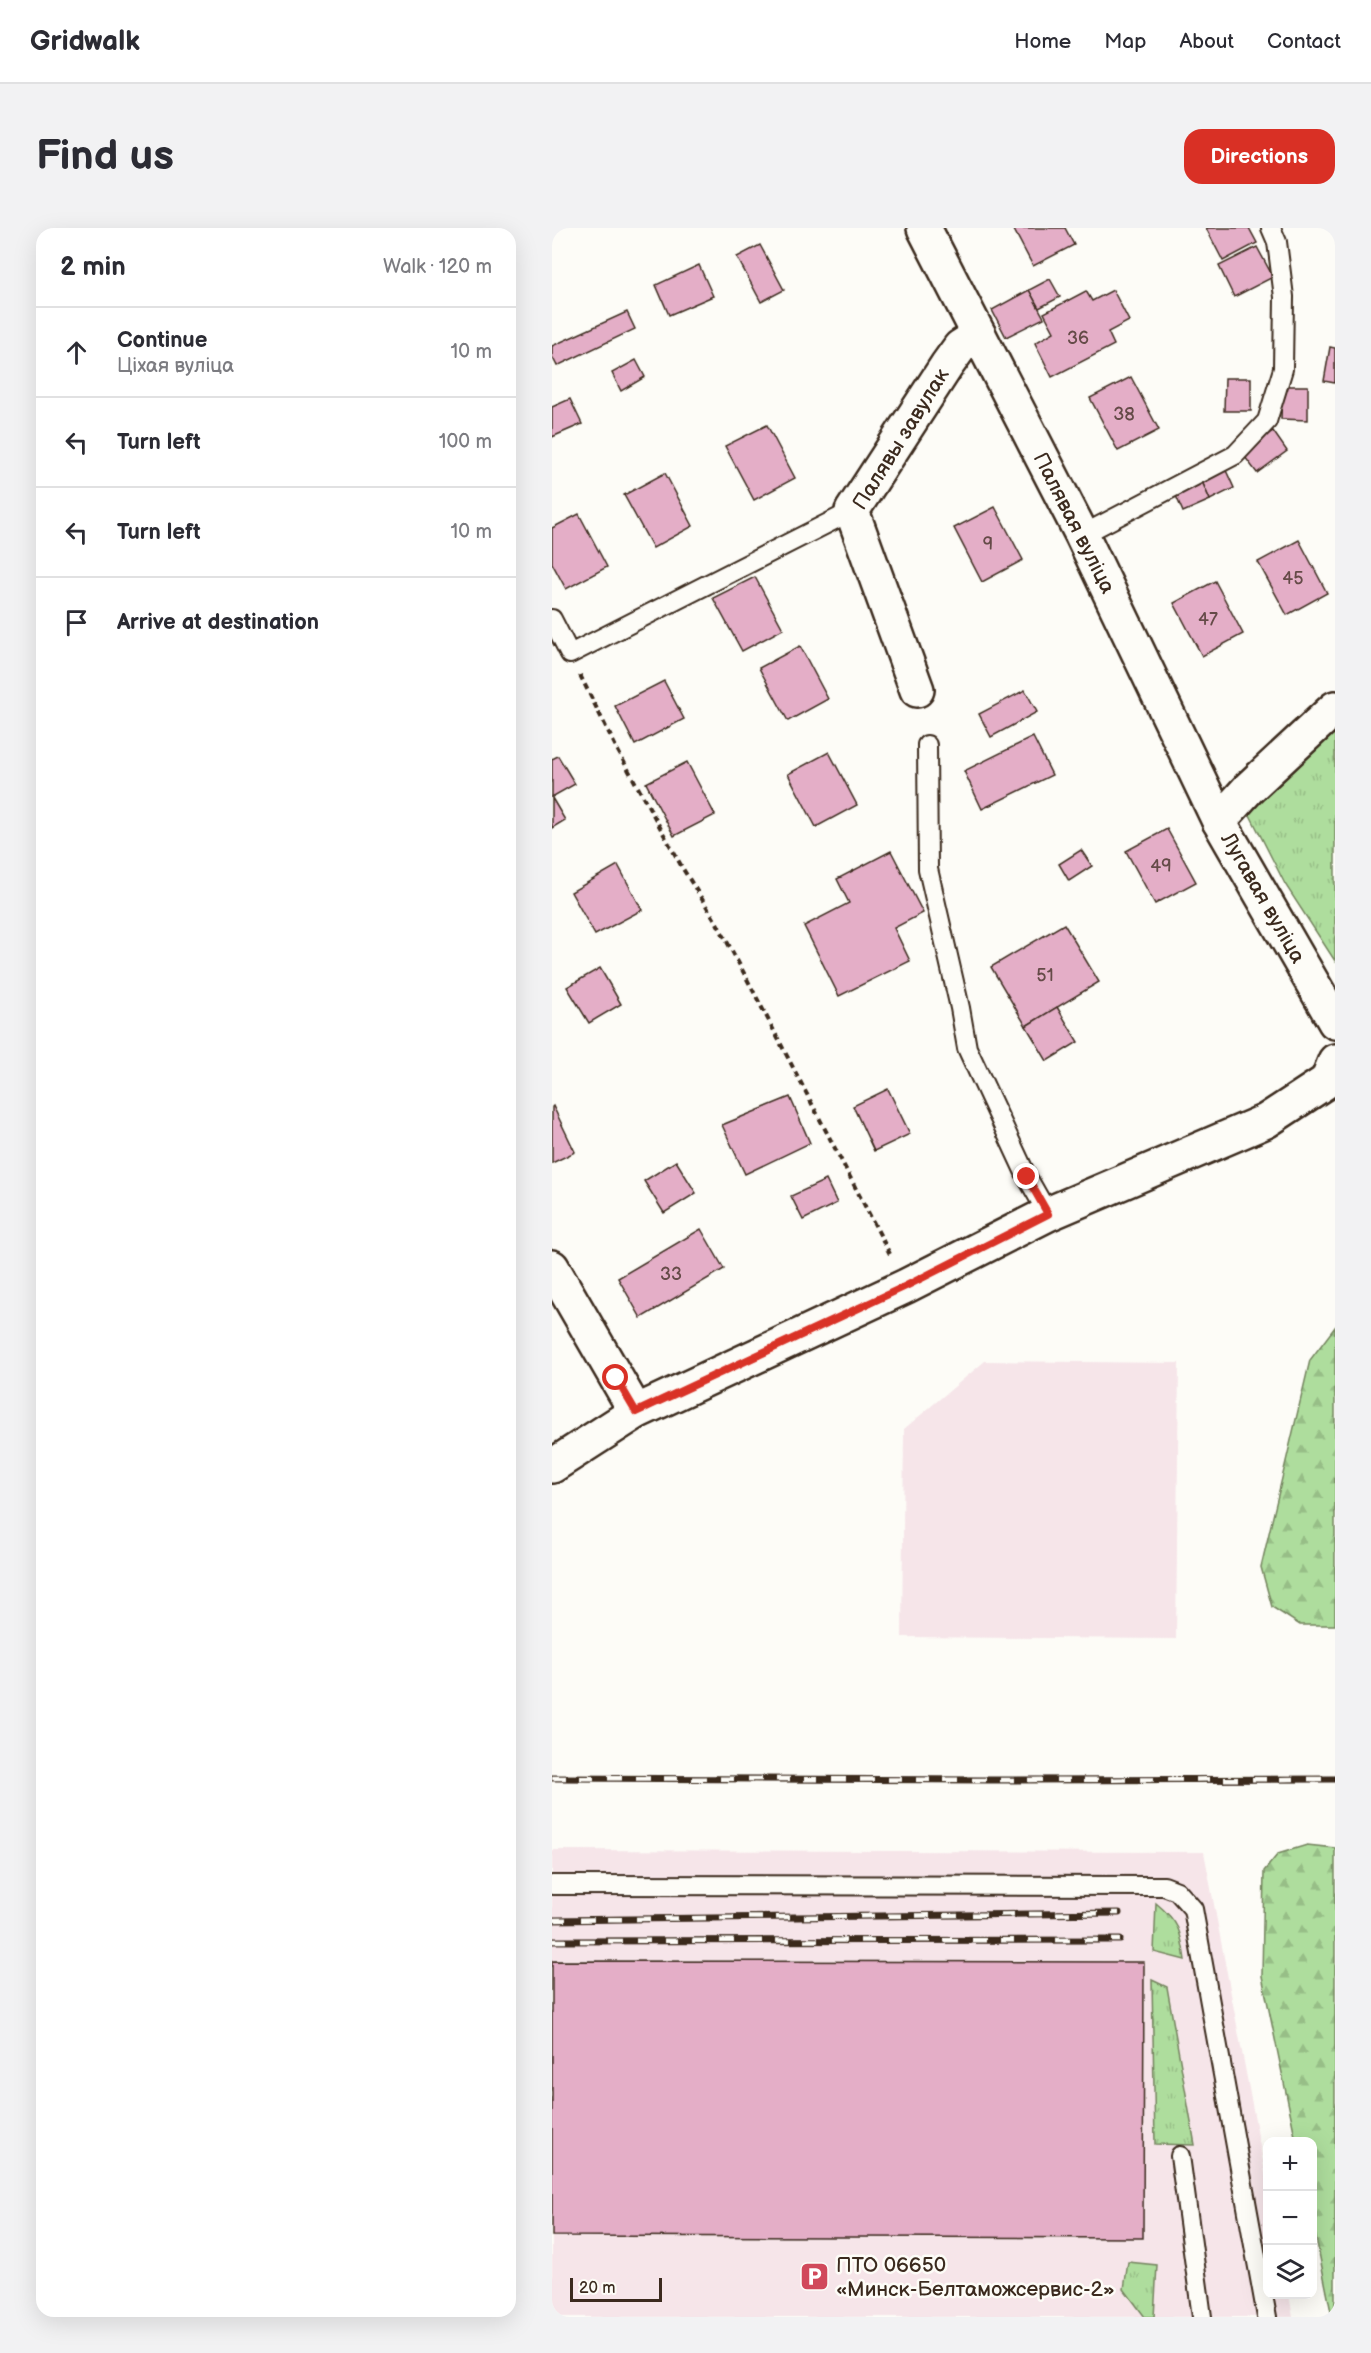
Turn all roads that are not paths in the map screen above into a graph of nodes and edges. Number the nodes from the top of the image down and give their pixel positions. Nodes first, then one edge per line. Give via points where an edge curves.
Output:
1 (924, 228) edge
2 (1270, 228) edge
3 (979, 335) junction
4 (852, 511) junction
5 (1082, 535) junction
6 (552, 619) edge
7 (917, 690) dead end
8 (1335, 708) edge
9 (927, 745) dead end
10 (1219, 821) junction
11 (1335, 1022) edge
12 (1335, 1061) edge
13 (1048, 1214) junction
14 (552, 1267) edge
15 (636, 1412) junction
16 (552, 1466) edge
17 (552, 1885) edge
18 (1180, 2156) dead end
19 (1202, 2317) edge
20 (1267, 2317) edge

1 - 3 street, Палявая вуліца
2 - 5 lane via 1277,242 1284,309 1283,369 1267,420 1235,455
3 - 4 street, Палявы завулак via 960,347 947,365
3 - 5 street, Палявая вуліца
4 - 6 lane via 570,654
4 - 7 street, Палявы завулак
5 - 10 street, Палявая вуліца
8 - 10 street, Лугавая вуліца
9 - 13 lane via 928,870 967,1048
10 - 11 street, Лугавая вуліца
12 - 13 street via 1327,1081 1266,1121
13 - 15 street via 906,1286
14 - 15 street
15 - 16 street
17 - 20 lane via 1164,1886 1177,1891 1193,1909
18 - 19 lane

